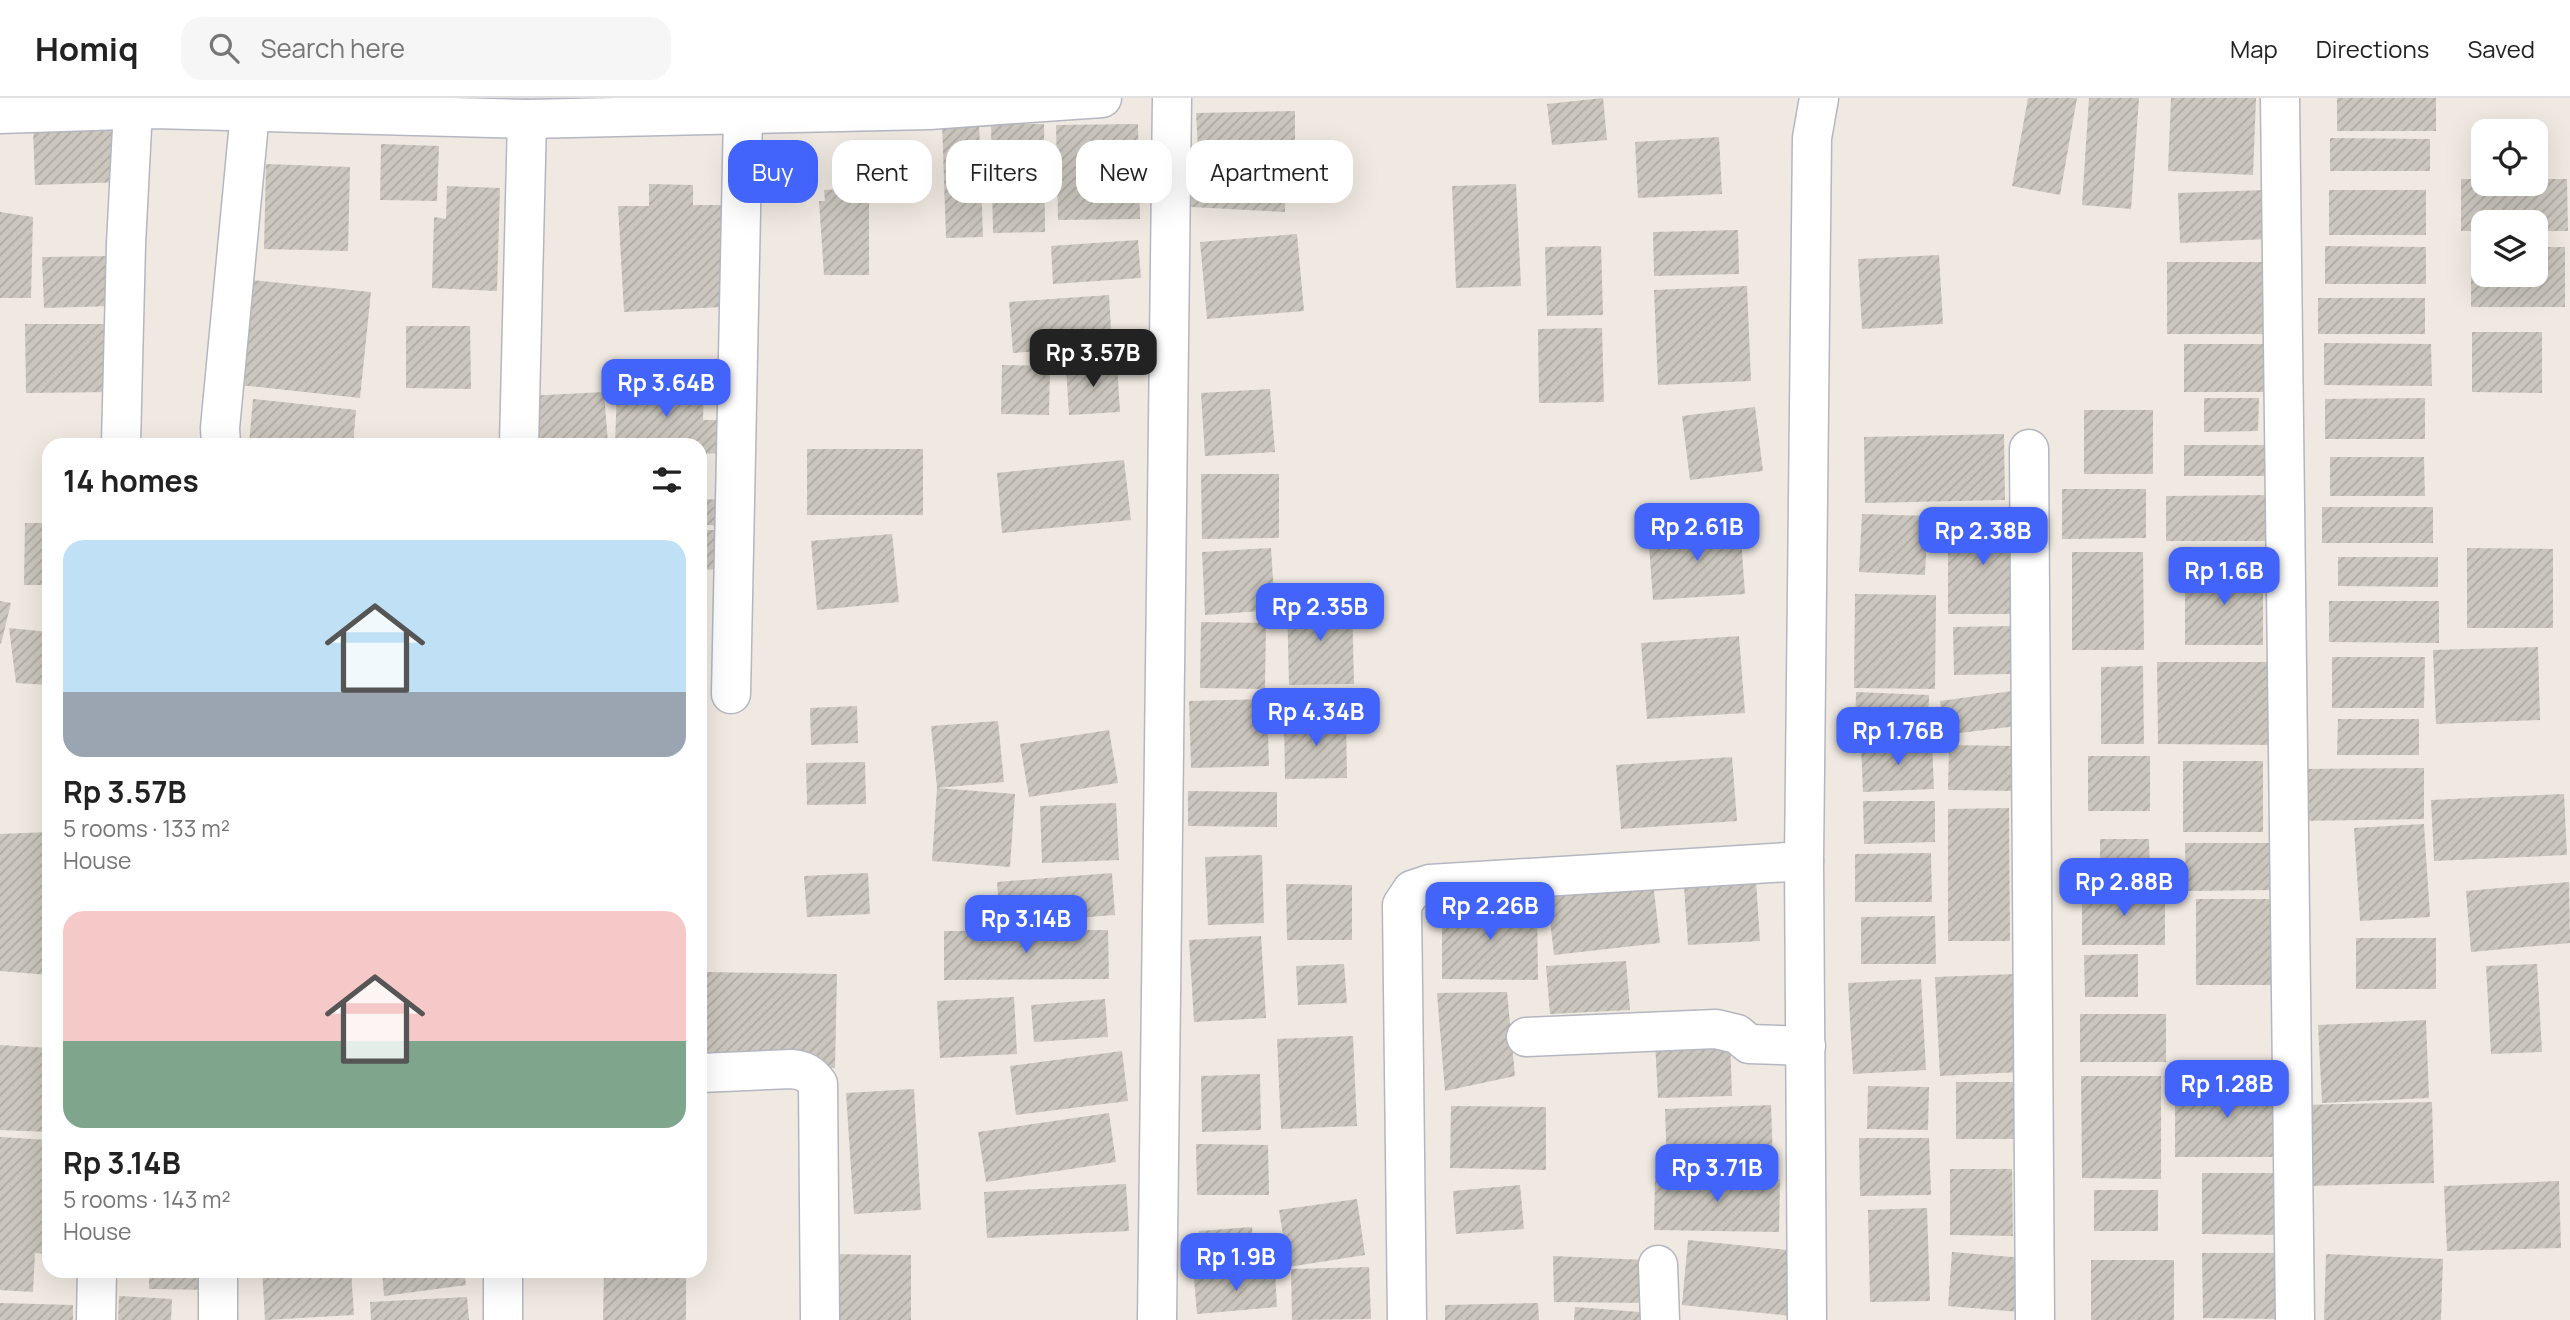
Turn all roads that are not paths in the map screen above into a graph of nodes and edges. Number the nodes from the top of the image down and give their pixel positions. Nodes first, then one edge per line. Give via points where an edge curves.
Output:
1 (1102, 98) edge
2 (1172, 98) edge
3 (1819, 98) edge
4 (2280, 98) edge
5 (930, 104) edge
6 (133, 109) junction
7 (250, 112) junction
8 (0, 114) edge
9 (743, 115) junction
10 (527, 119) junction
11 (121, 438) edge
12 (221, 438) edge
13 (519, 438) edge
14 (2029, 449) dead end
15 (731, 694) dead end
16 (1804, 861) junction
17 (1525, 1037) dead end
18 (1806, 1046) junction
19 (707, 1073) edge
20 (1658, 1265) dead end
21 (97, 1278) edge
22 (218, 1278) edge
23 (503, 1278) edge
24 (96, 1320) edge
25 (218, 1320) edge
26 (503, 1320) edge
27 (820, 1320) edge
28 (1157, 1320) edge
29 (1407, 1320) edge
30 (1660, 1320) edge
31 (1807, 1320) edge
32 (2035, 1320) edge
33 (2295, 1320) edge

1 - 5 street
2 - 28 street
3 - 16 street via 1812,138
4 - 33 street
5 - 9 street
6 - 7 street
6 - 8 street
6 - 11 street
7 - 10 street
7 - 12 street
9 - 10 street
9 - 15 street
10 - 13 street
14 - 32 street
16 - 18 street
16 - 29 street via 1430,884 1412,890 1402,905
17 - 18 street via 1716,1029 1737,1034 1749,1044
18 - 31 street
19 - 27 street via 802,1070 818,1084
20 - 30 street
21 - 24 street
22 - 25 street
23 - 26 street

